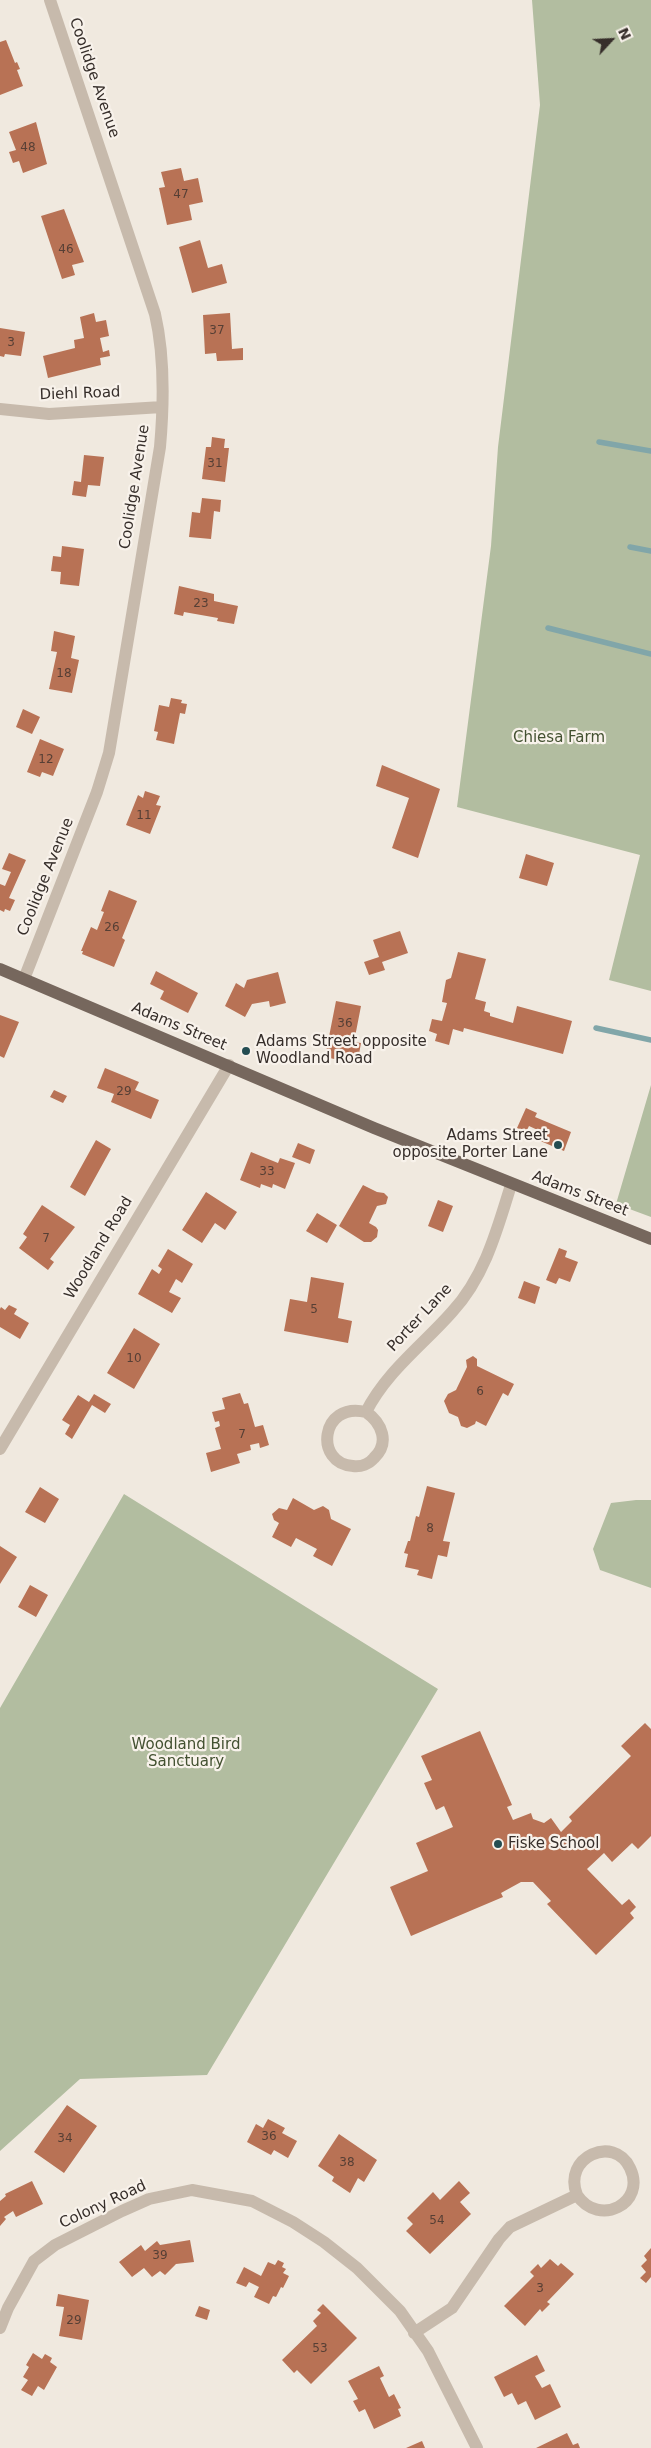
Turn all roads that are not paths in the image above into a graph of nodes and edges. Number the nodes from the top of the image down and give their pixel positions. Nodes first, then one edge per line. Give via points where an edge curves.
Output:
1 (50, 0) edge
2 (162, 407) junction
3 (0, 409) edge
4 (0, 969) edge
5 (24, 979) junction
6 (228, 1065) junction
7 (511, 1185) junction
8 (651, 1239) edge
9 (366, 1412) junction
10 (0, 1449) edge
11 (577, 2194) junction
12 (0, 2328) edge
13 (414, 2332) junction
14 (477, 2448) edge

1 - 2 street, Coolidge Avenue via 155,314 162,353
2 - 3 street, Diehl Road via 49,414
2 - 5 street, Coolidge Avenue via 160,447 109,754
4 - 5 main road, Adams Street
5 - 6 main road, Adams Street
6 - 7 main road, Adams Street
6 - 10 street, Woodland Road
7 - 8 main road, Adams Street
7 - 9 street, Porter Lane via 491,1249 467,1292 452,1312 384,1381
9 - 9 street via 341,1414 329,1426 327,1444 342,1464 360,1466 380,1450 382,1433 373,1417
11 - 11 street via 585,2205 597,2210 616,2208 630,2195 634,2182 631,2169 612,2153 588,2156 579,2164 574,2176
11 - 13 street via 510,2227 498,2239 452,2308
12 - 13 street, Colony Road via 34,2261 55,2245 149,2200 192,2190 252,2201 293,2222 357,2268 400,2311
13 - 14 street, Colony Road via 428,2351

